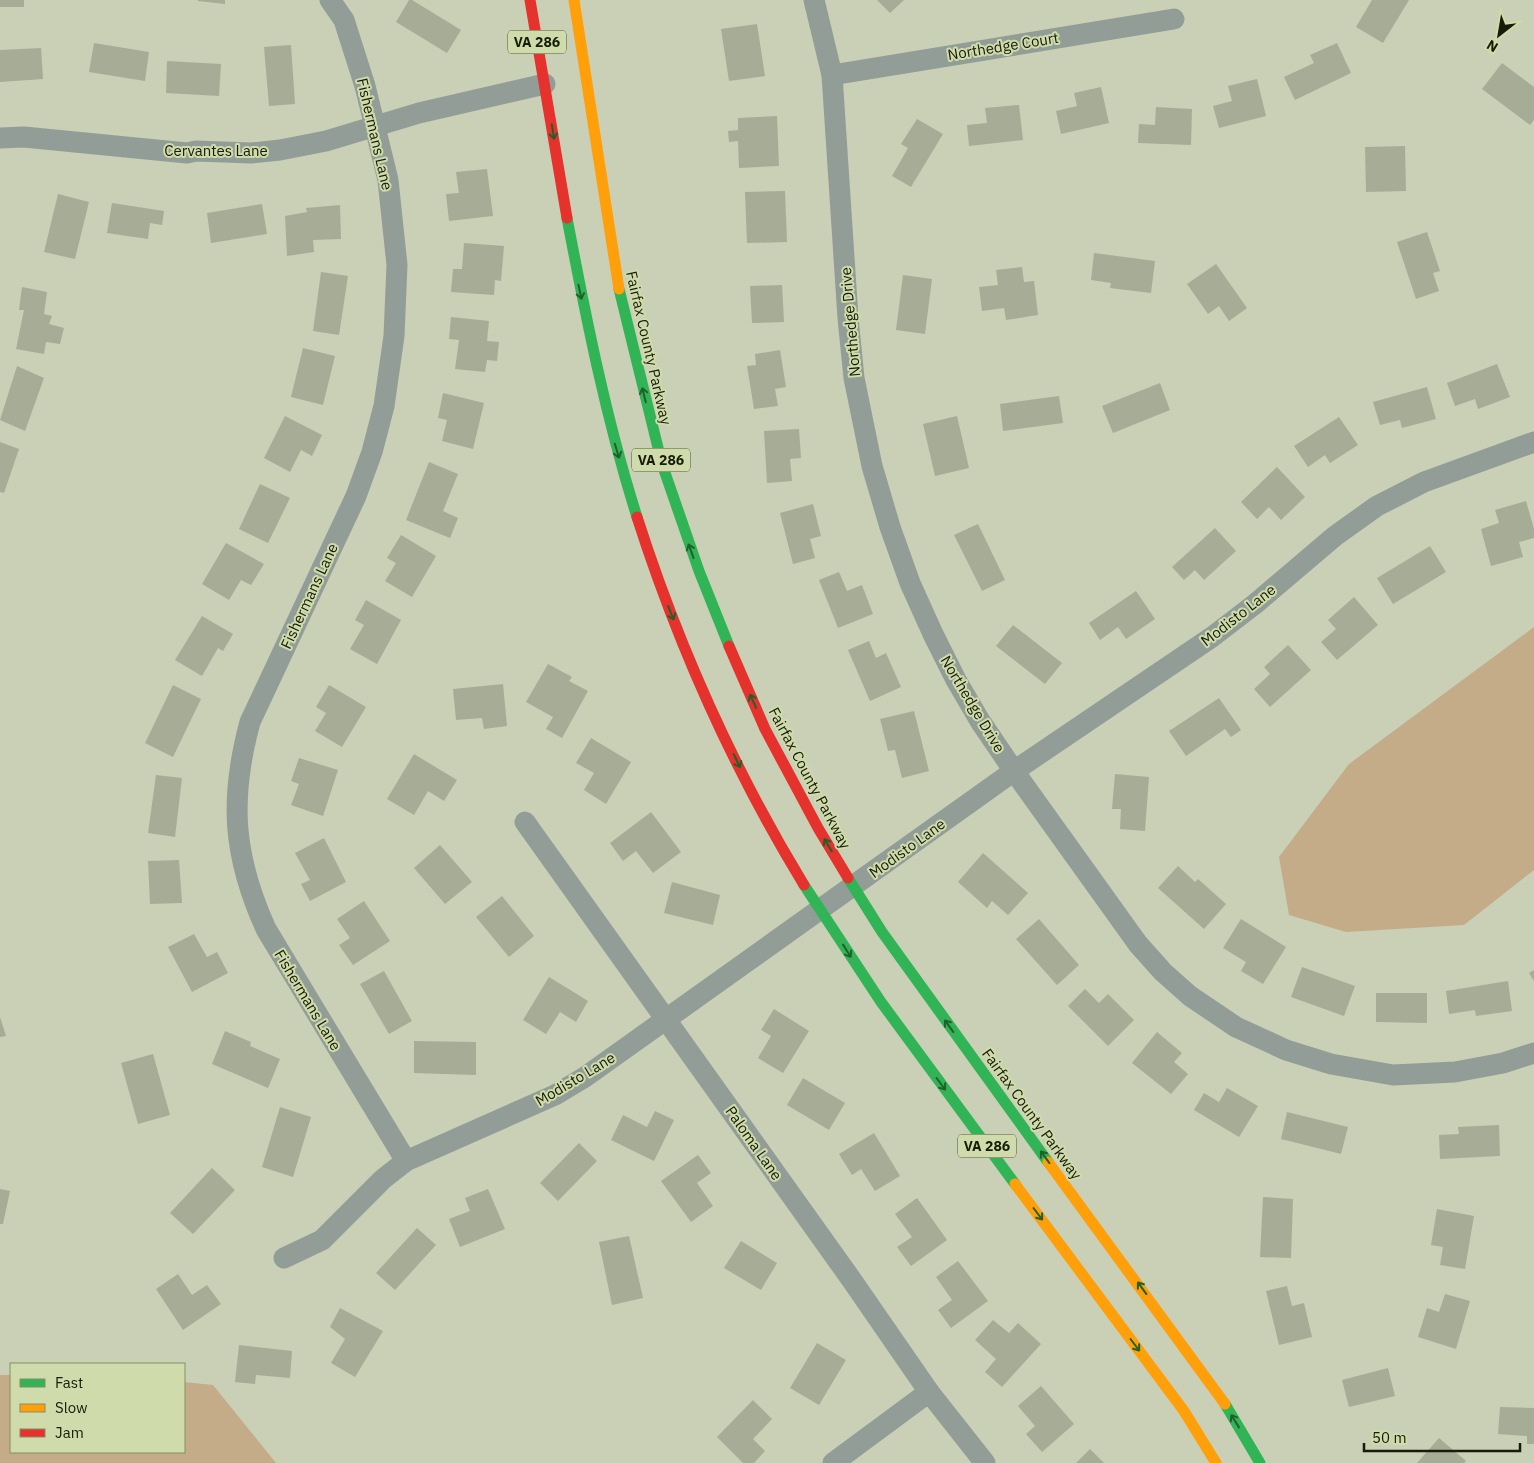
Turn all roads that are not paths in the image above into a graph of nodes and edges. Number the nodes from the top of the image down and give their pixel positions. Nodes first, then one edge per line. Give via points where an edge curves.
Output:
1 (330, 0) edge
2 (530, 0) edge
3 (574, 0) edge
4 (814, 0) edge
5 (1174, 19) dead end
6 (832, 75) junction
7 (545, 84) junction
8 (376, 126) junction
9 (0, 138) edge
10 (1534, 442) edge
11 (1014, 771) junction
12 (525, 822) dead end
13 (853, 887) junction
14 (821, 910) junction
15 (667, 1020) junction
16 (1534, 1053) edge
17 (406, 1161) junction
18 (284, 1258) dead end
19 (930, 1392) junction
20 (833, 1463) edge
21 (985, 1463) edge
22 (1216, 1463) edge
23 (1260, 1463) edge

1 - 8 street, Fishermans Lane via 344,20
2 - 7 highway, VA 286
13 -> 3 highway, Fairfax County Parkway / VA 286 via 765,728 699,571 662,464 621,301
4 - 6 street, Northedge Drive
5 - 6 street, Northedge Court
6 - 11 street, Northedge Drive via 854,378 872,466 910,583 933,634 966,696
7 - 8 street, Cervantes Lane
7 -> 14 highway, VA 286 via 577,274 599,381 648,550 715,716 788,859
8 - 9 street, Cervantes Lane via 326,141 251,153 187,153 24,137
8 - 17 street, Fishermans Lane via 388,180 397,265 394,336 384,406 356,496 250,722 243,747 236,820 244,874 266,929
10 - 11 street, Modisto Lane via 1424,482 1377,506 1335,536 1212,637
11 - 13 street, Modisto Lane
11 - 16 street, Northedge Drive via 1144,951 1190,996 1236,1027 1286,1050 1331,1064 1393,1076 1455,1072 1503,1064
12 - 15 street, Paloma Lane
13 - 14 street, Modisto Lane
23 -> 13 highway, Fairfax County Parkway / VA 286 via 1196,1361 917,984
14 - 15 street, Modisto Lane
14 -> 22 highway, VA 286 via 891,1016 1184,1411
15 - 17 street, Modisto Lane via 555,1095
15 - 19 street, Paloma Lane
17 - 18 street, Modisto Lane via 383,1179 322,1240
19 - 20 street
19 - 21 street, Paloma Lane

